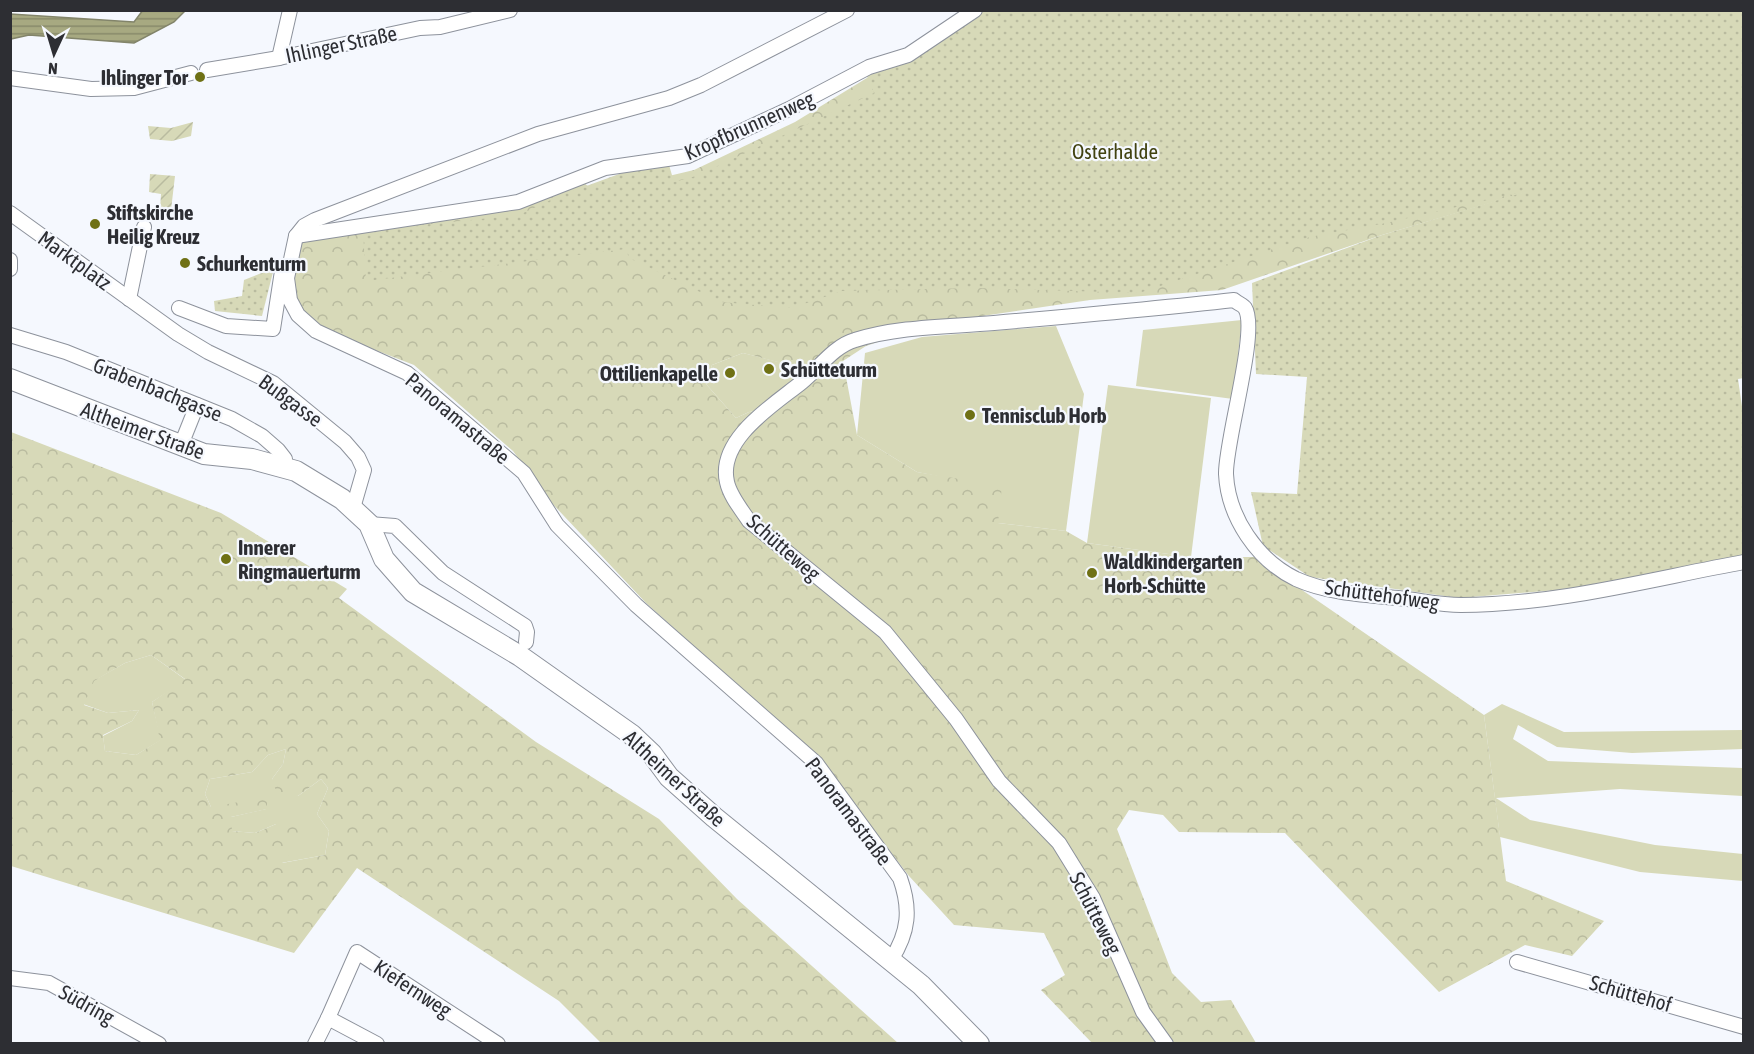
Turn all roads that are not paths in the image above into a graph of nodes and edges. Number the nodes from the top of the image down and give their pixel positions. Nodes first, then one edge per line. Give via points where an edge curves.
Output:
1 (290, 10) edge
2 (510, 10) edge
3 (847, 10) edge
4 (975, 10) edge
5 (279, 58) junction
6 (207, 70) dead end
7 (191, 73) dead end
8 (10, 78) edge
9 (10, 213) edge
10 (144, 227) dead end
11 (296, 236) junction
12 (292, 255) junction
13 (10, 260) edge
14 (10, 269) edge
15 (1234, 300) joint
16 (134, 303) junction
17 (179, 308) dead end
18 (10, 335) edge
19 (10, 379) edge
20 (197, 405) junction
21 (181, 445) junction
22 (285, 468) junction
23 (353, 508) junction
24 (369, 524) junction
25 (1743, 562) edge
26 (526, 642) dead end
27 (891, 960) junction
28 (1517, 962) dead end
29 (10, 978) edge
30 (328, 1018) junction
31 (1743, 1027) edge
32 (159, 1044) edge
33 (315, 1044) edge
34 (377, 1044) edge
35 (498, 1044) edge
36 (979, 1044) edge
37 (1166, 1044) edge

1 - 5 street
2 - 5 street, Ihlinger Straße
3 - 11 street via 696,87 538,134 315,220
4 - 11 street, Kropfbrunnenweg via 908,55 869,67 688,156 605,168 518,202
5 - 6 street, Ihlinger Straße
7 - 8 street via 134,88 91,89
9 - 16 street, Marktplatz
10 - 16 street
11 - 12 street, Panoramastraße
12 - 17 street via 284,261 273,329 226,326
12 - 27 street, Panoramastraße via 287,278 290,300 298,315 316,331 407,373 524,473 557,525 636,605 816,763 900,878 908,919 902,943
13 - 14 street, Marktplatz
15 - 25 street, Schüttehofweg via 1245,307 1249,320 1226,473 1233,510 1258,551 1295,578 1344,592 1460,605 1559,597
15 - 37 street, Schütteweg via 1098,315 904,329 852,340 750,423 727,461 726,481 749,521 885,632 956,719 999,781 1059,843 1093,898 1143,1012
16 - 23 street, Bußgasse via 208,352 273,383 345,442 364,470
18 - 20 street, Grabenbachgasse via 66,352
19 - 21 street, Altheimer Straße
20 - 21 street
20 - 22 street, Grabenbachgasse via 262,436 285,459
21 - 22 street, Altheimer Straße via 204,454 252,459
22 - 23 street, Altheimer Straße via 306,476
23 - 24 street, Altheimer Straße
24 - 26 street via 395,526 443,573 525,626
24 - 27 street, Altheimer Straße via 384,559 413,592 520,656 632,735 669,777 714,818
27 - 36 street, Altheimer Straße
28 - 31 street, Schüttehof
29 - 32 street, Südring via 49,983
30 - 33 street
30 - 34 street
30 - 35 street, Kiefernweg via 357,952

